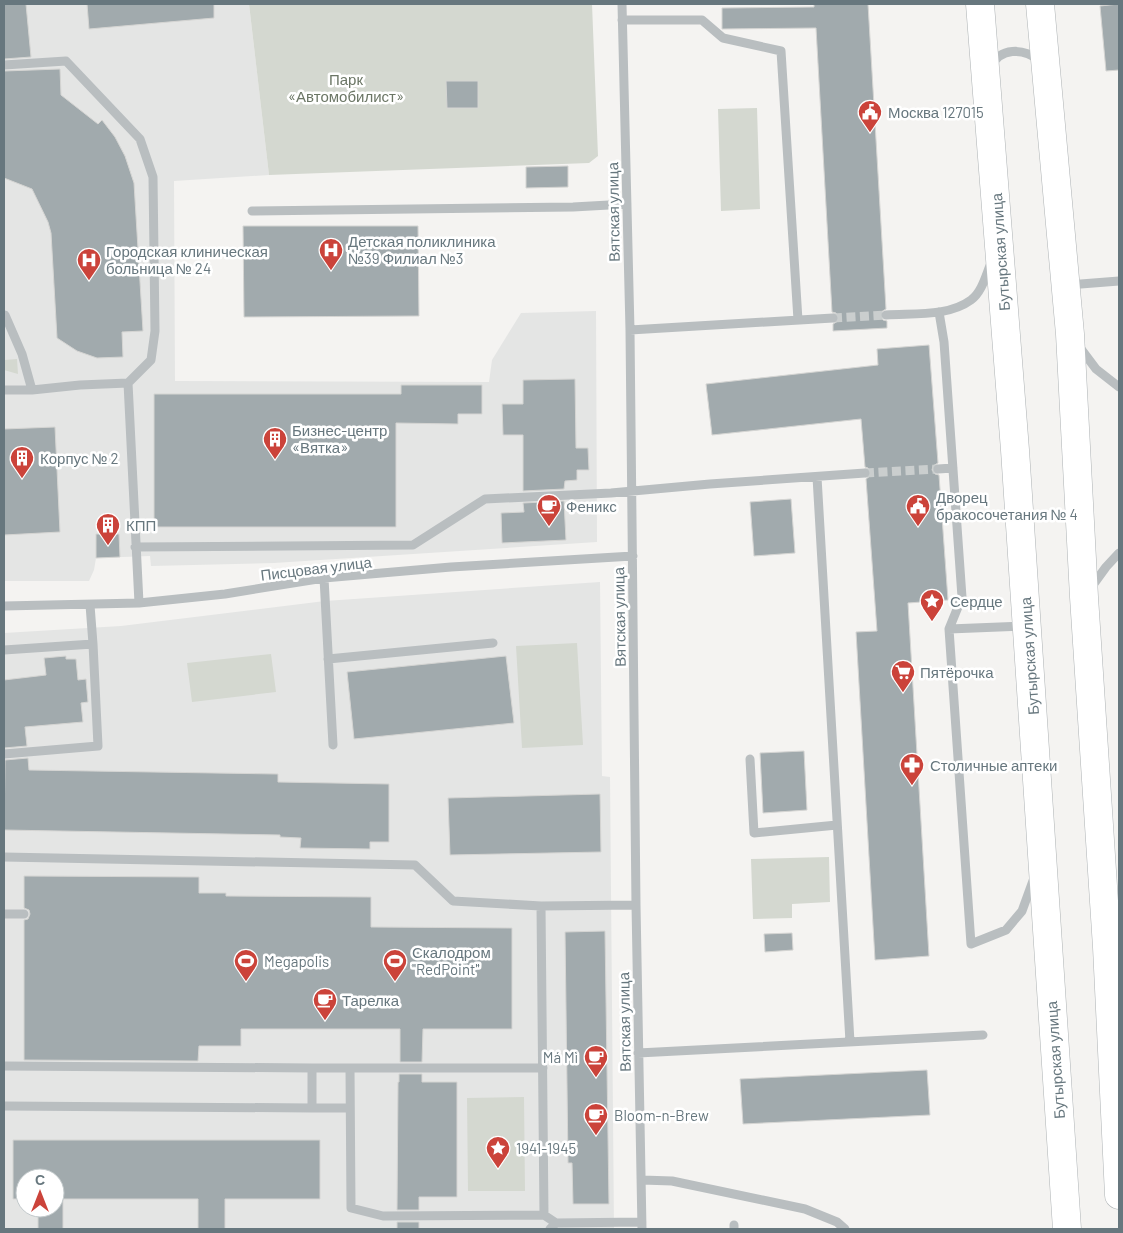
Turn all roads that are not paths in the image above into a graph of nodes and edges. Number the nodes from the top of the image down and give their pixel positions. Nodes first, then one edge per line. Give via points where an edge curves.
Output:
1 (622, 4) edge
2 (980, 4) edge
3 (1040, 4) edge
4 (622, 20) junction
5 (4, 65) edge
6 (1047, 78) junction
7 (987, 83) junction
8 (627, 204) junction
9 (252, 211) dead end
10 (999, 241) junction
11 (1119, 281) edge
12 (1065, 285) junction
13 (940, 312) junction
14 (4, 315) edge
15 (886, 315) tunnel mouth
16 (833, 318) tunnel mouth
17 (798, 320) junction
18 (630, 330) junction
19 (1070, 334) junction
20 (128, 383) junction
21 (1119, 387) edge
22 (4, 390) edge
23 (32, 390) junction
24 (953, 468) junction
25 (938, 469) tunnel mouth
26 (865, 473) tunnel mouth
27 (817, 476) junction
28 (632, 491) junction
29 (135, 547) junction
30 (1119, 553) edge
31 (632, 556) junction
32 (324, 578) junction
33 (1084, 597) junction
34 (139, 603) junction
35 (90, 605) junction
36 (4, 606) edge
37 (1026, 626) junction
38 (949, 629) junction
39 (494, 643) dead end
40 (93, 644) junction
41 (4, 650) edge
42 (328, 659) junction
43 (333, 745) dead end
44 (4, 754) edge
45 (750, 760) dead end
46 (837, 825) junction
47 (4, 857) edge
48 (1042, 858) junction
49 (636, 905) junction
50 (542, 906) junction
51 (4, 914) edge
52 (24, 914) dead end
53 (1113, 948) edge
54 (983, 1035) dead end
55 (850, 1042) junction
56 (638, 1053) junction
57 (4, 1066) edge
58 (312, 1068) junction
59 (350, 1068) junction
60 (543, 1068) junction
61 (4, 1106) edge
62 (312, 1108) junction
63 (350, 1108) junction
64 (642, 1180) junction
65 (1119, 1180) edge
66 (544, 1215) junction
67 (642, 1225) edge
68 (553, 1226) edge
69 (846, 1229) edge
70 (1067, 1229) edge

1 - 4 street, Вятская улица
2 - 7 main road, Бутырская улица
3 - 6 main road, Бутырская улица
4 - 8 street, Вятская улица
4 - 17 street via 702,20 722,38 780,51
5 - 20 street via 66,61 140,138 153,177 155,331 151,360
6 - 7 street, Бутырская улица via 1039,59 1030,53 1010,51 993,63
6 - 12 main road, Бутырская улица
7 - 10 main road, Бутырская улица
8 - 9 street
8 - 18 street, Вятская улица
10 - 13 street via 982,286 972,300
10 - 37 main road, Бутырская улица
11 - 12 street
12 - 19 main road, Бутырская улица
13 - 15 street
13 - 24 street
14 - 23 street via 22,354
16 - 17 street
17 - 18 street
18 - 28 street, Вятская улица
19 - 21 street via 1096,369
19 - 33 main road, Бутырская улица
20 - 23 street
20 - 29 street
22 - 23 street
24 - 25 street
24 - 38 street via 962,597
26 - 27 street
27 - 28 street
27 - 46 street
28 - 29 street via 486,499 413,545
28 - 31 street, Вятская улица
29 - 34 street
30 - 33 street
31 - 32 street, Писцовая улица
31 - 49 street, Вятская улица
32 - 34 street, Писцовая улица
32 - 42 street
33 - 53 main road, Бутырская улица
34 - 35 street, Писцовая улица
35 - 36 street, Писцовая улица
35 - 40 street
37 - 38 street
37 - 48 main road, Бутырская улица
38 - 48 street via 971,944 1006,930 1022,911
39 - 42 street
40 - 41 street
40 - 44 street via 98,746
42 - 43 street
45 - 46 street via 754,833
46 - 55 street
47 - 50 street via 415,864 453,901
48 - 70 main road, Бутырская улица
49 - 50 street
49 - 56 street, Вятская улица
50 - 60 street
51 - 52 street
53 - 65 main road, Бутырская улица
54 - 55 street
55 - 56 street
56 - 64 street, Вятская улица
57 - 58 street
58 - 59 street
58 - 62 street
59 - 60 street
59 - 63 street
60 - 66 street
61 - 62 street
62 - 63 street
63 - 66 street via 351,1208 383,1216
64 - 67 street, Вятская улица
64 - 69 street via 672,1181 805,1209
66 - 68 street
67 - 68 street

